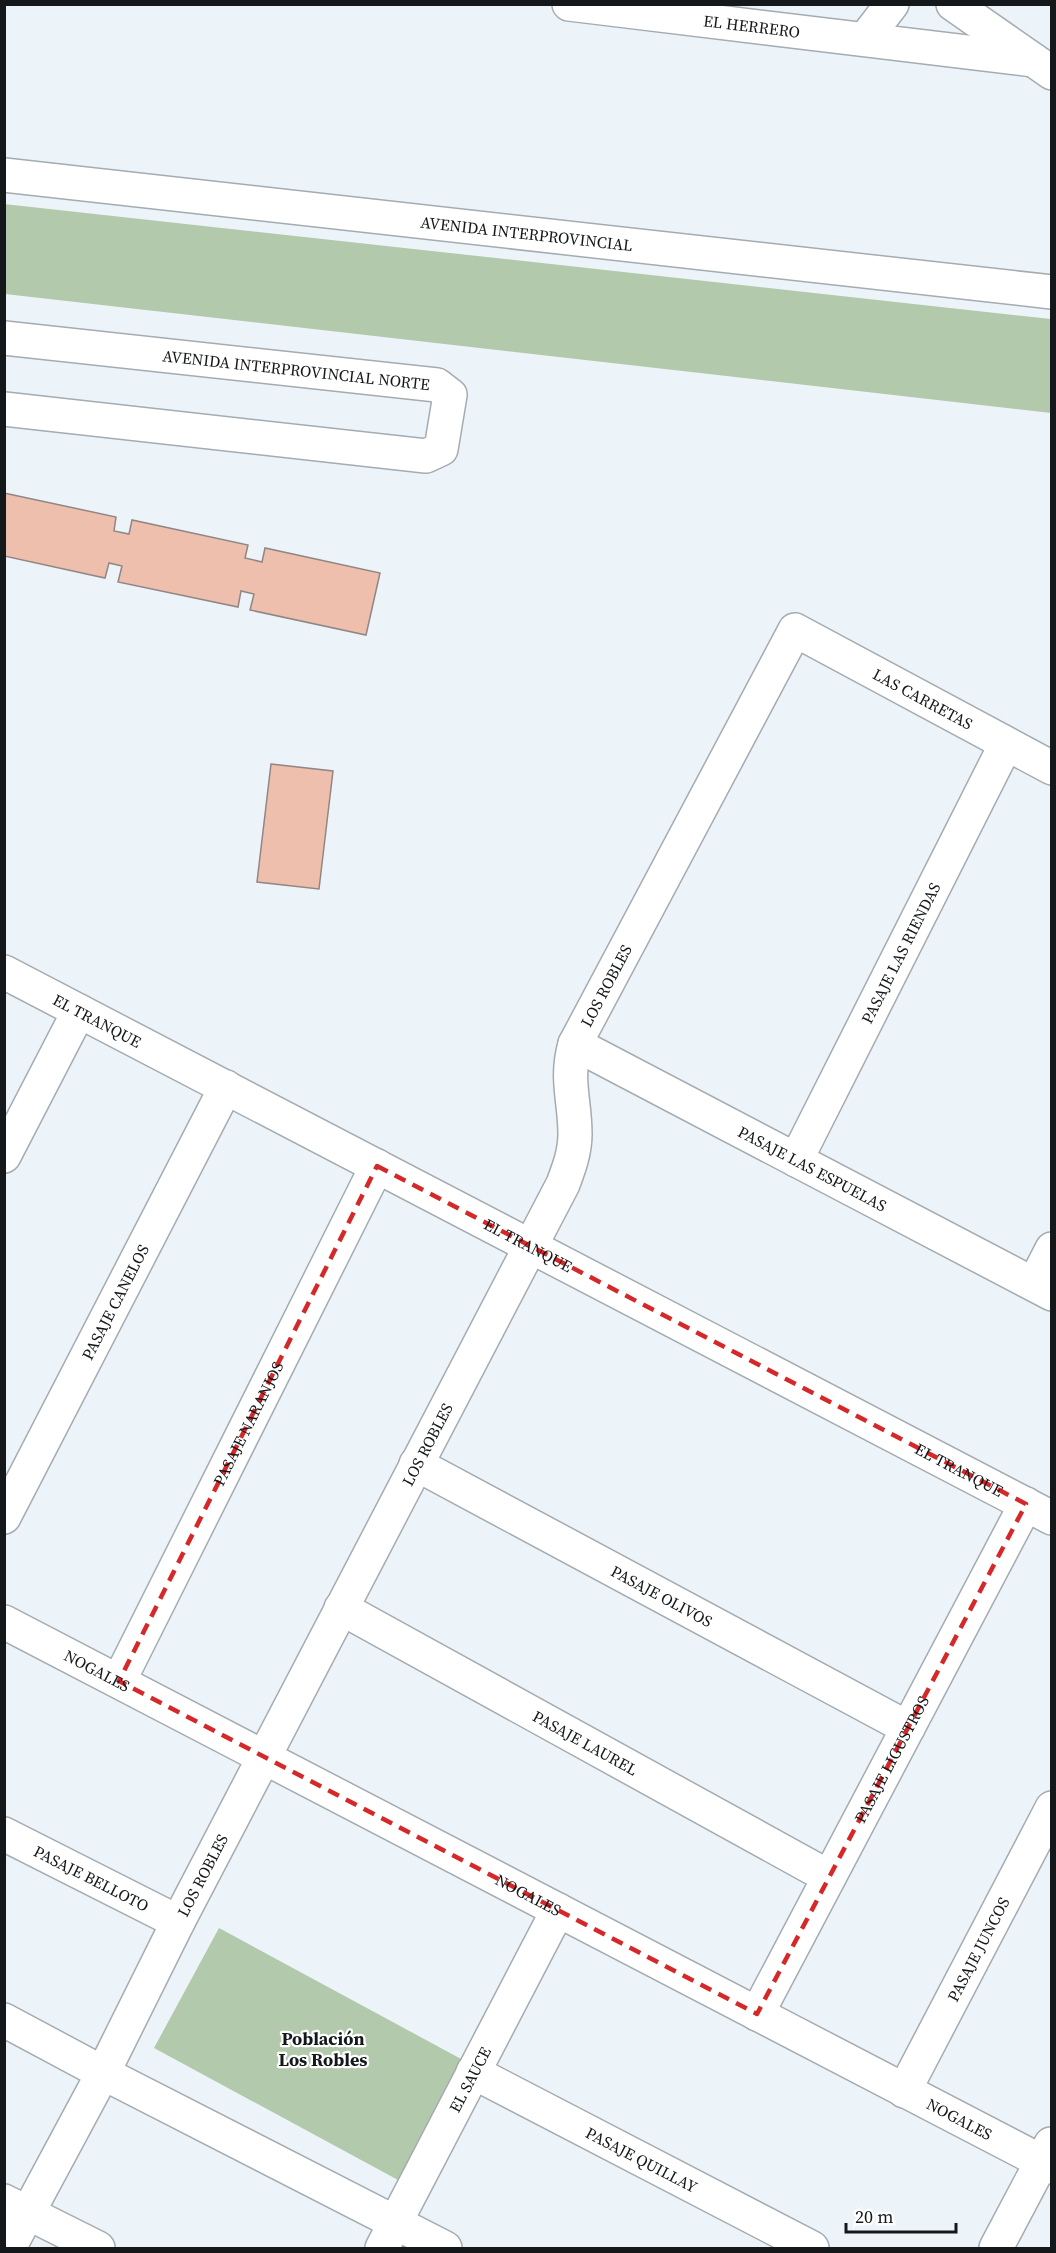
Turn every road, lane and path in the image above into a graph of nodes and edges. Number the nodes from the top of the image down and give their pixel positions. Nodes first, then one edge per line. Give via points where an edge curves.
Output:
1 (892, 4) edge
2 (953, 4) edge
3 (582, 5) edge
4 (865, 39) junction
5 (1042, 66) edge
6 (4, 175) edge
7 (1052, 292) edge
8 (4, 338) edge
9 (4, 409) edge
10 (795, 630) joint
11 (1006, 744) junction
12 (1052, 768) edge
13 (4, 972) edge
14 (79, 1011) junction
15 (575, 1044) junction
16 (226, 1087) junction
17 (4, 1156) edge
18 (796, 1160) junction
19 (377, 1166) junction
20 (530, 1245) junction
21 (1052, 1250) edge
22 (1043, 1289) edge
23 (416, 1464) junction
24 (1039, 1511) edge
25 (4, 1517) edge
26 (341, 1608) junction
27 (4, 1622) edge
28 (118, 1681) junction
29 (908, 1728) junction
30 (264, 1756) junction
31 (1052, 1808) edge
32 (4, 1834) edge
33 (829, 1877) junction
34 (558, 1910) junction
35 (178, 1922) junction
36 (757, 2014) junction
37 (4, 2020) edge
38 (473, 2072) junction
39 (103, 2073) junction
40 (904, 2091) junction
41 (1048, 2158) edge
42 (16, 2207) edge
43 (388, 2235) edge
44 (9, 2248) edge
45 (98, 2248) edge
46 (445, 2248) edge
47 (812, 2248) edge
48 (996, 2248) edge

1 - 4 street
2 - 5 street
3 - 4 street, EL HERRERO
4 - 5 street, EL HERRERO
6 - 7 street, AVENIDA INTERPROVINCIAL
8 - 9 street, AVENIDA INTERPROVINCIAL NORTE via 438,385 450,395 441,449 426,456
10 - 11 street, LAS CARRETAS
10 - 15 street, LOS ROBLES
11 - 12 street, LAS CARRETAS
11 - 18 street, PASAJE LAS RIENDAS
13 - 14 street, EL TRANQUE
14 - 16 street, EL TRANQUE
14 - 17 street
15 - 18 street, PASAJE LAS ESPUELAS
15 - 20 street, LOS ROBLES via 569,1064 575,1134 572,1160
16 - 19 street, EL TRANQUE
16 - 25 street, PASAJE CANELOS
18 - 22 street, PASAJE LAS ESPUELAS
19 - 20 street, EL TRANQUE
19 - 28 street, PASAJE NARANJOS
20 - 23 street, LOS ROBLES
20 - 24 street, EL TRANQUE
21 - 22 street
23 - 26 street, LOS ROBLES
23 - 29 street, PASAJE OLIVOS
24 - 29 street, PASAJE LIGUSTROS
26 - 30 street, LOS ROBLES
26 - 33 street, PASAJE LAUREL
27 - 28 street, NOGALES
28 - 30 street, NOGALES
29 - 33 street, PASAJE LIGUSTROS
30 - 34 street, NOGALES
30 - 35 street, LOS ROBLES
31 - 40 street, PASAJE JUNCOS
32 - 35 street, PASAJE BELLOTO
33 - 36 street, PASAJE LIGUSTROS
34 - 36 street, NOGALES
34 - 38 street, EL SAUCE
35 - 39 street, LOS ROBLES
36 - 40 street, NOGALES
37 - 39 street
38 - 43 street, EL SAUCE
38 - 47 street, PASAJE QUILLAY
39 - 42 street, LOS ROBLES
39 - 43 street
40 - 41 street, NOGALES
41 - 48 street
42 - 44 street, LOS ROBLES
42 - 45 street
43 - 46 street

